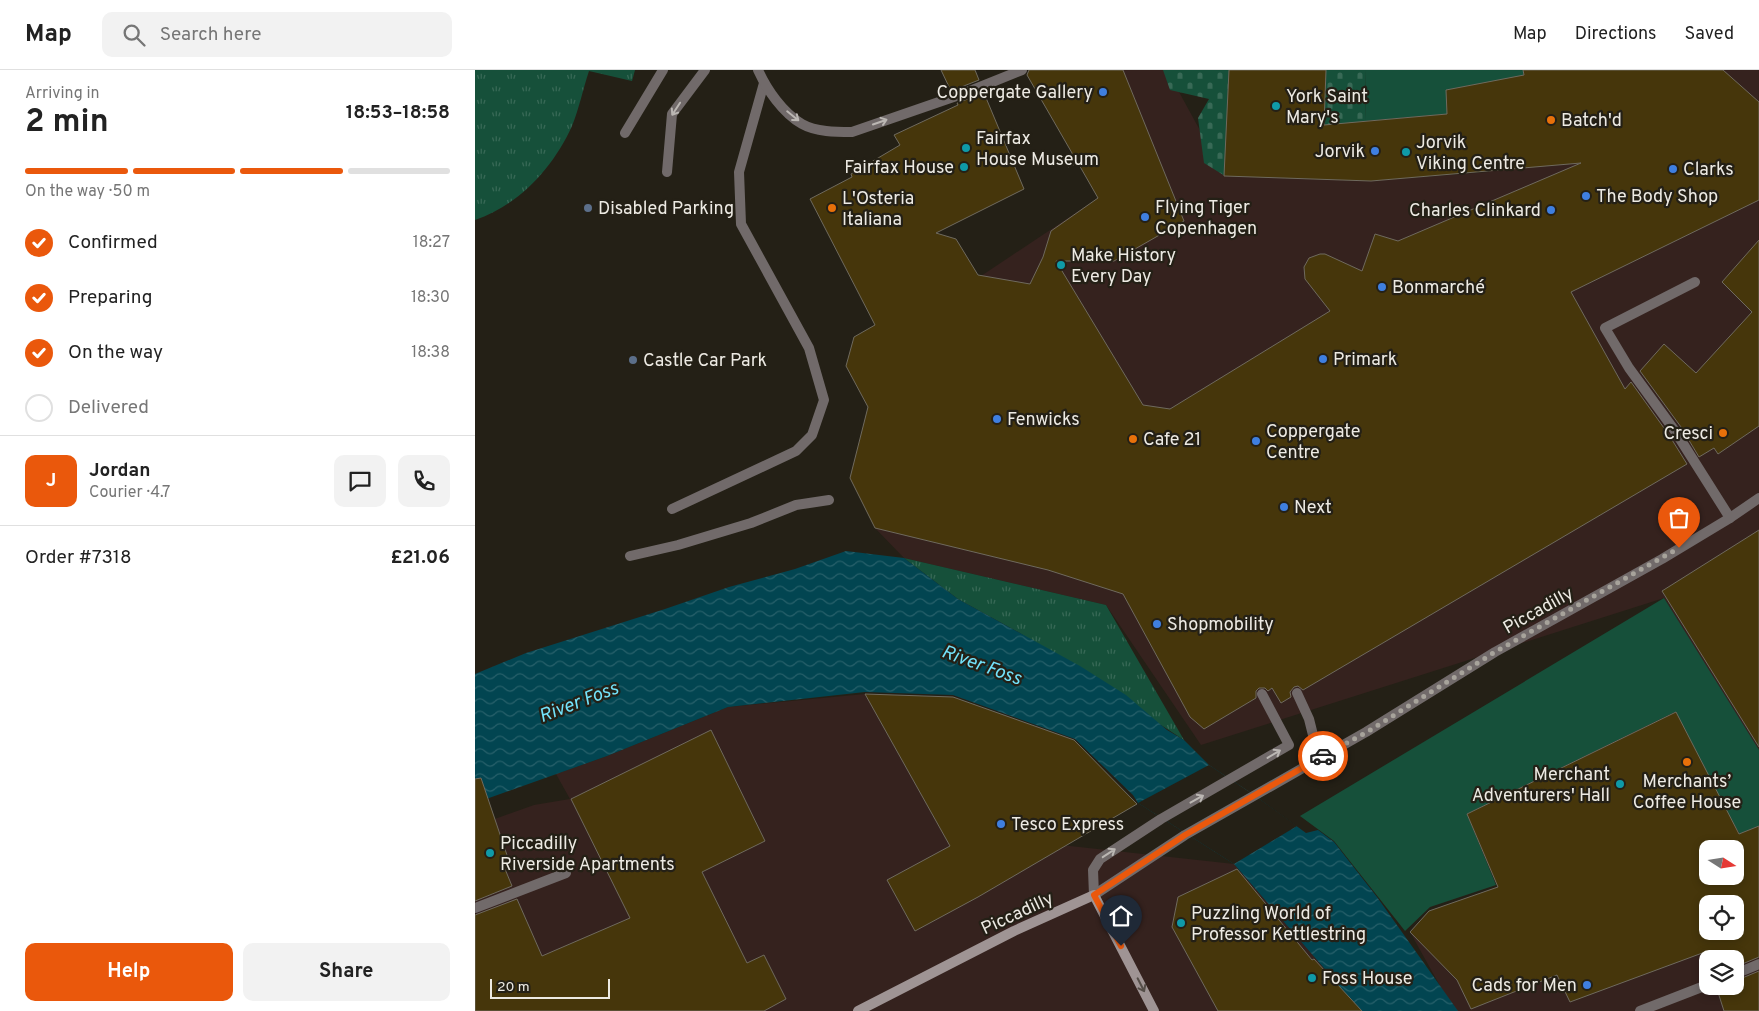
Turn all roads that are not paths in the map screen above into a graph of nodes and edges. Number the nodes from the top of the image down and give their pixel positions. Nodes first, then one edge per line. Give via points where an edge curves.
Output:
1 (663, 70) edge
2 (705, 70) edge
3 (759, 70) edge
4 (1022, 70) edge
5 (764, 83) junction
6 (625, 133) dead end
7 (667, 172) dead end
8 (1695, 282) dead end
9 (1759, 498) edge
10 (829, 500) dead end
11 (673, 509) dead end
12 (1730, 518) junction
13 (631, 556) dead end
14 (1297, 693) dead end
15 (1262, 694) dead end
16 (1319, 758) junction
17 (566, 873) dead end
18 (1094, 895) junction
19 (475, 908) edge
20 (1759, 964) edge
21 (1744, 970) edge
22 (1699, 988) edge
23 (1664, 1006) edge
24 (858, 1011) edge
25 (1154, 1011) edge
26 (1640, 1011) edge

1 - 6 street
2 -> 7 street via 672,114
3 - 5 street
5 -> 4 street via 787,112 803,125 833,132 852,132
5 - 11 street via 739,172 741,224 809,348 824,400 812,435 796,451
8 - 12 street via 1605,328
9 - 12 street, Piccadilly
10 - 13 street via 796,504 751,524
12 - 16 street, Piccadilly via 1495,652
14 - 16 street via 1309,719
18 -> 15 street via 1093,870 1100,859 1161,819 1289,745
16 - 18 street, Piccadilly via 1185,835
17 - 19 street
18 - 24 street, Piccadilly via 1014,931
18 -> 25 street
20 - 21 street
22 - 23 street
23 - 26 street

